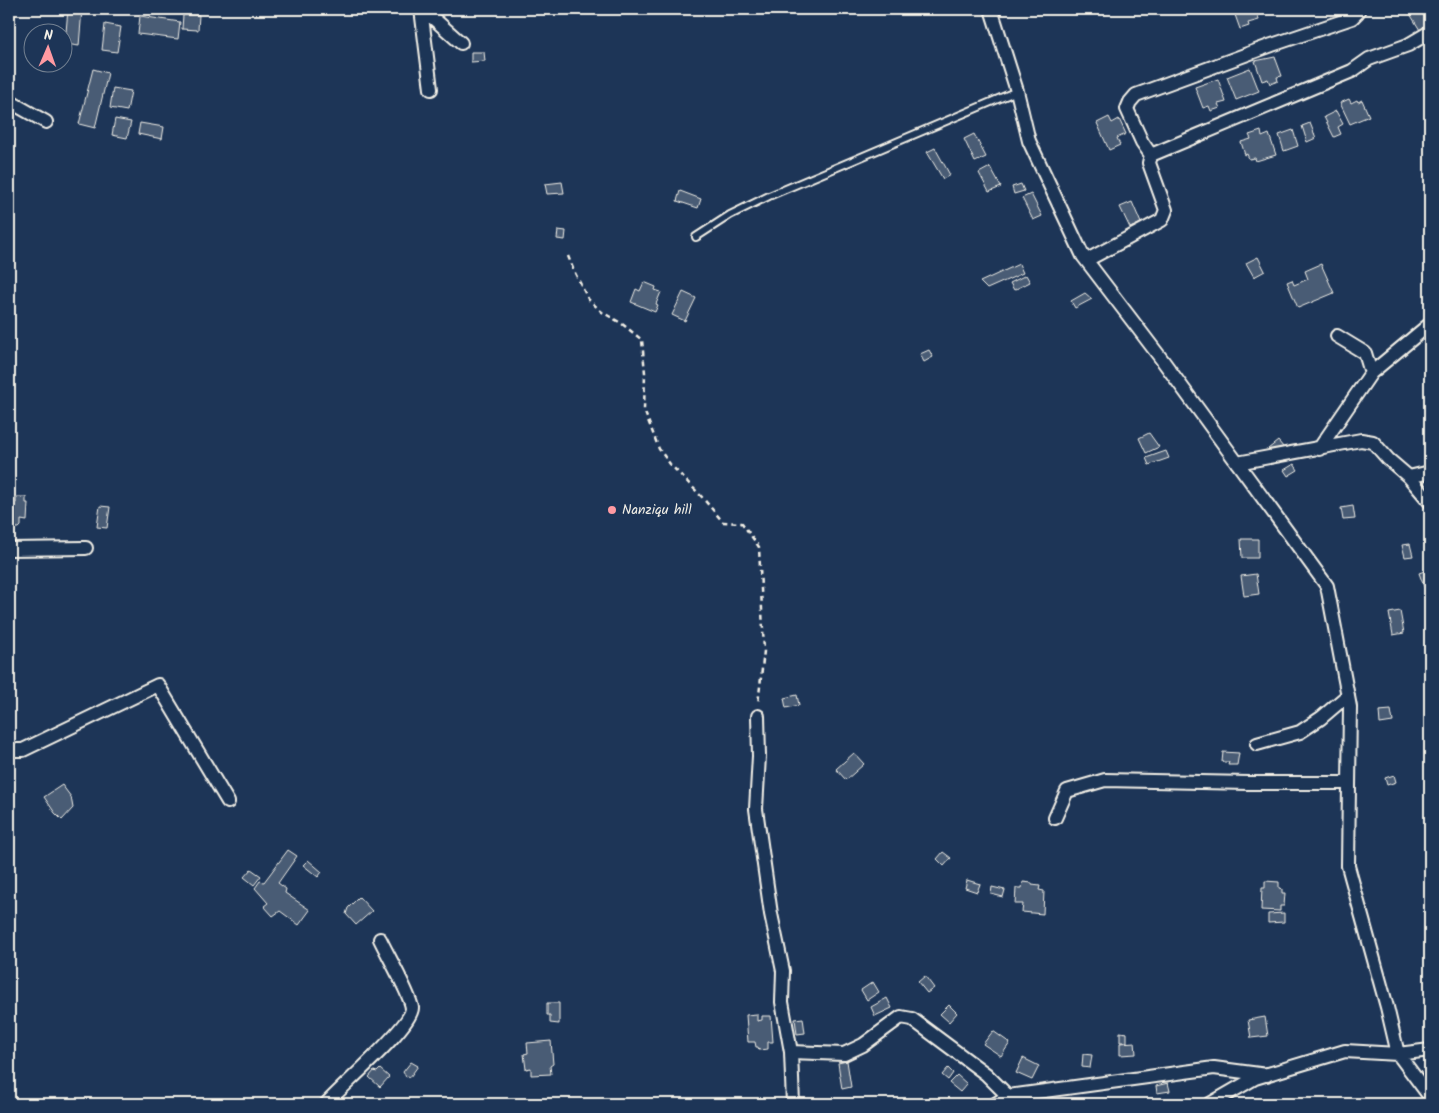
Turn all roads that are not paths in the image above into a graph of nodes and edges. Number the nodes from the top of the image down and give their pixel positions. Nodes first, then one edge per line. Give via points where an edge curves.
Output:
1 (422, 9) edge
2 (991, 9) edge
3 (1358, 12) dead end
4 (1430, 32) edge
5 (461, 43) dead end
6 (431, 90) dead end
7 (1017, 91) junction
8 (9, 101) edge
9 (46, 122) dead end
10 (1151, 155) junction
11 (696, 237) dead end
12 (1087, 260) junction
13 (1430, 324) edge
14 (1337, 336) dead end
15 (1371, 373) junction
16 (1319, 449) junction
17 (1237, 463) junction
18 (1430, 472) edge
19 (1410, 476) junction
20 (1430, 502) edge
21 (86, 548) dead end
22 (9, 549) edge
23 (1348, 695) junction
24 (758, 716) road end
25 (1257, 744) dead end
26 (9, 748) edge
27 (1349, 783) junction
28 (228, 802) dead end
29 (1055, 818) dead end
30 (380, 939) dead end
31 (1430, 1050) edge
32 (791, 1052) junction
33 (1398, 1054) junction
34 (1267, 1075) junction
35 (1008, 1096) junction
36 (1430, 1097) edge
37 (326, 1104) edge
38 (794, 1104) edge
39 (995, 1104) edge
40 (1210, 1104) edge

1 - 5 street
1 - 6 street
2 - 7 street
3 - 10 street via 1352,18 1136,95 1127,109
4 - 10 street via 1408,45 1369,59 1352,71
7 - 11 lane via 769,196 730,215
7 - 12 street via 1029,141
8 - 9 street
10 - 12 street via 1149,164 1166,210 1162,220
12 - 17 street
13 - 15 street
14 - 15 street via 1365,353
15 - 16 street
16 - 17 street
16 - 19 street via 1361,440 1373,442
17 - 23 street via 1327,586
18 - 19 street
19 - 20 street
21 - 22 street
23 - 25 street via 1300,732
23 - 27 street
24 - 32 street via 756,809 783,971 782,1002
26 - 28 street via 23,750 158,685
27 - 29 street via 1105,780 1067,791
27 - 33 street via 1348,866
30 - 37 street via 406,991 412,1008 410,1015 394,1036
31 - 33 street
32 - 35 street via 844,1054 863,1045 901,1017 912,1020 986,1074
32 - 38 street
33 - 34 street via 1344,1051
33 - 36 street
34 - 35 street via 1214,1068
34 - 40 street via 1255,1078
35 - 39 street

